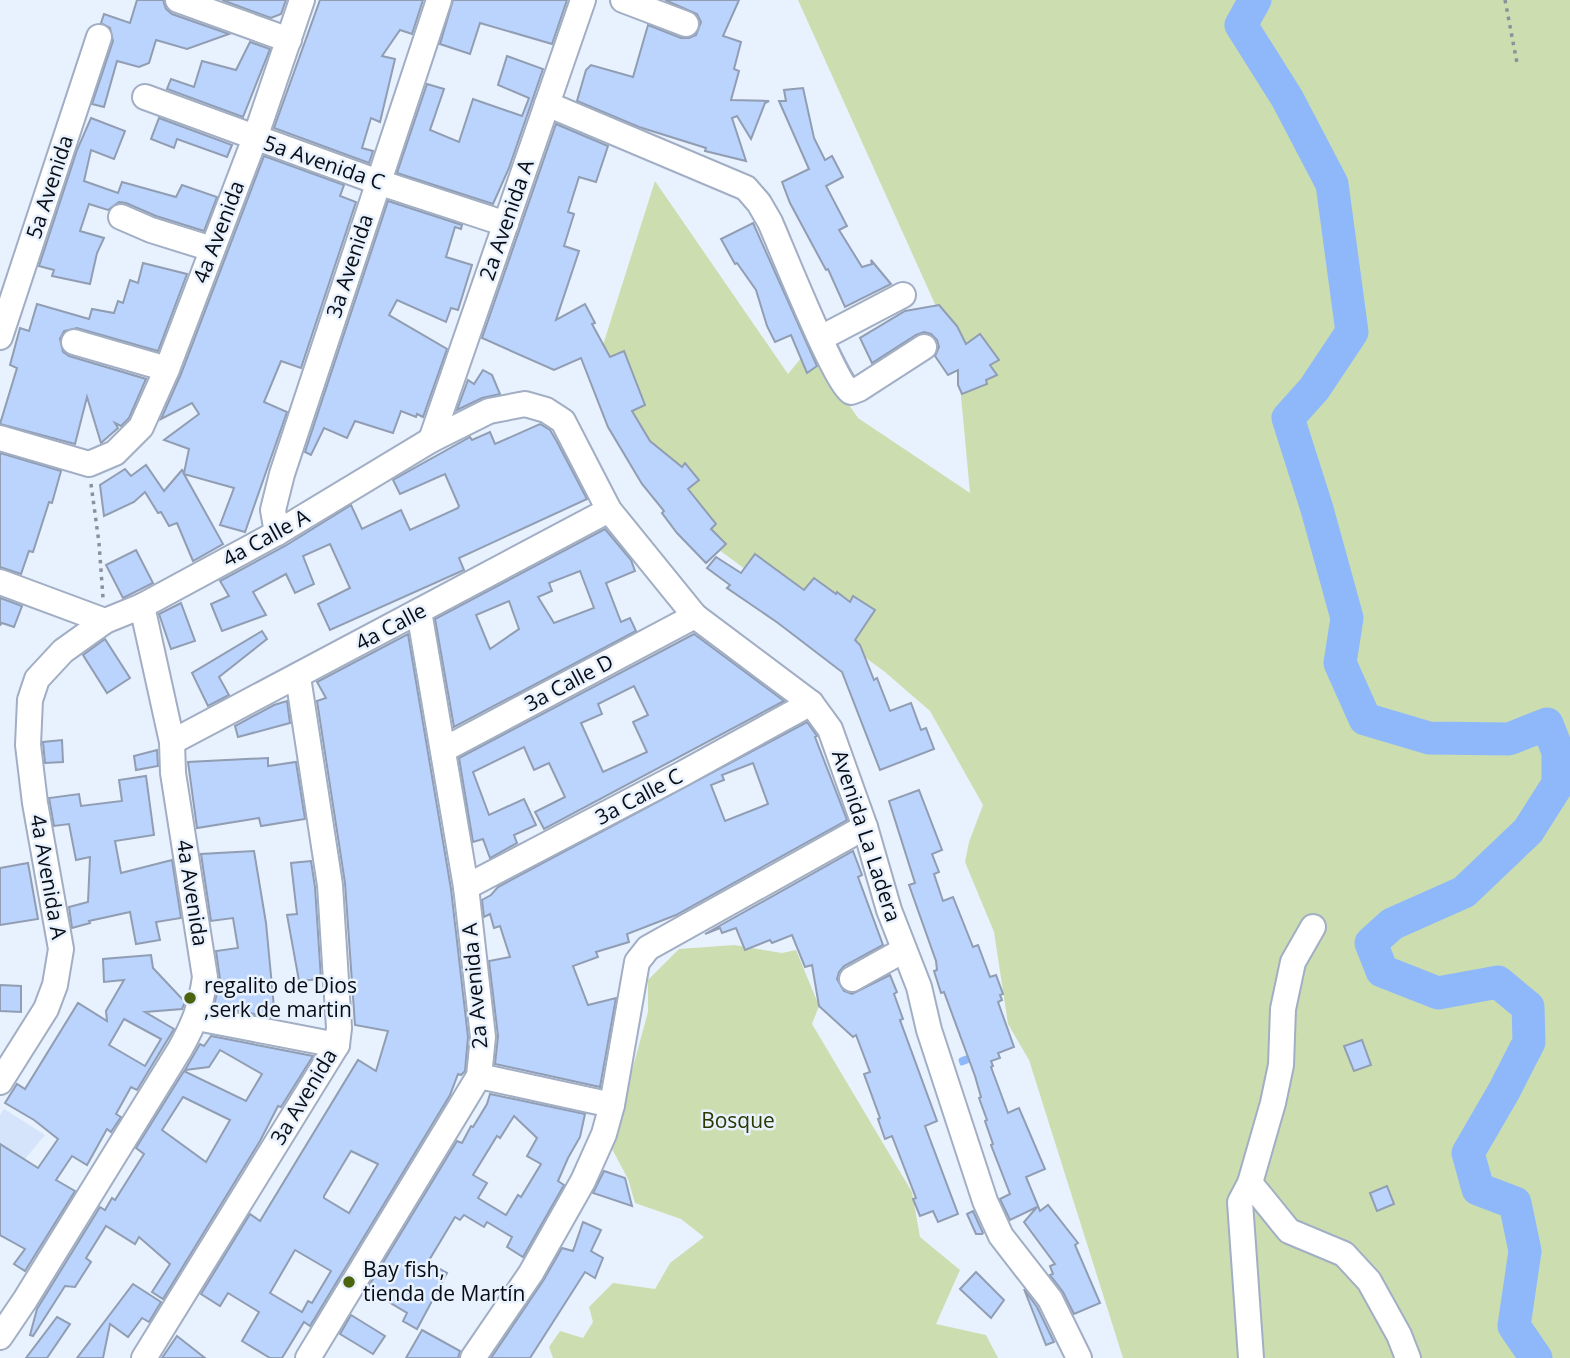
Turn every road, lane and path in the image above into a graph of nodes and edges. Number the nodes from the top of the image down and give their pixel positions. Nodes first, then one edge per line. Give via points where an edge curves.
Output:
1 (178, 0) edge
2 (302, 0) edge
3 (439, 0) edge
4 (583, 0) edge
5 (623, 0) edge
6 (1505, 0) edge
7 (686, 24) dead end
8 (99, 37) dead end
9 (289, 40) junction
10 (1517, 63) dead end
11 (145, 97) dead end
12 (547, 104) junction
13 (255, 138) junction
14 (378, 182) junction
15 (121, 217) dead end
16 (506, 224) junction
17 (212, 249) junction
18 (903, 295) dead end
19 (0, 337) edge
20 (821, 338) junction
21 (74, 342) dead end
22 (924, 348) dead end
23 (167, 369) junction
24 (525, 404) joint
25 (0, 438) edge
26 (431, 440) junction
27 (89, 464) junction
28 (609, 510) junction
29 (277, 533) junction
30 (0, 582) edge
31 (142, 606) junction
32 (419, 611) junction
33 (695, 616) junction
34 (105, 621) junction
35 (298, 677) junction
36 (30, 700) joint
37 (811, 703) junction
38 (172, 742) junction
39 (443, 750) junction
40 (865, 827) junction
41 (466, 887) junction
42 (1313, 927) dead end
43 (904, 950) junction
44 (852, 979) dead end
45 (197, 1018) junction
46 (337, 1045) junction
47 (480, 1076) junction
48 (0, 1082) edge
49 (612, 1105) junction
50 (1250, 1184) junction
51 (0, 1337) edge
52 (144, 1358) edge
53 (308, 1358) edge
54 (473, 1358) edge
55 (1079, 1358) edge
56 (1251, 1358) edge
57 (1408, 1358) edge

1 - 9 street
2 - 9 street, 4a Avenida
3 - 14 street, 3a Avenida
4 - 12 street, 2a Avenida A
5 - 7 street
6 - 10 path
8 - 19 street, 5a Avenida
9 - 13 street, 4a Avenida
11 - 13 street, 5a Avenida C
12 - 16 street, 2a Avenida A
12 - 20 street via 746,188 770,222
13 - 14 street, 5a Avenida C
13 - 17 street, 4a Avenida
14 - 16 street, 5a Avenida C
14 - 29 street, 3a Avenida via 282,474 273,510
15 - 17 street
16 - 26 street, 2a Avenida A
17 - 23 street, 4a Avenida
18 - 20 street
20 - 22 street via 831,365 851,392
21 - 23 street
23 - 27 street, 4a Avenida via 141,427 116,453
24 - 26 street, 4a Calle A via 489,411
24 - 28 street, Avenida La Ladera via 563,421
25 - 27 street
26 - 29 street, 4a Calle A
27 - 34 path
28 - 32 street, 4a Calle
28 - 33 street, Avenida La Ladera
29 - 31 street, 4a Calle A
30 - 34 street
31 - 34 street, 4a Calle A
31 - 38 street, 4a Avenida
32 - 35 street, 4a Calle
32 - 39 street, 2a Avenida A
33 - 37 street, Avenida La Ladera
33 - 39 street, 3a Calle D
34 - 36 street, 4a Calle A via 63,651 37,679
35 - 38 street, 4a Calle
35 - 46 street, 3a Avenida via 330,885
36 - 48 street, 4a Avenida A via 28,745 35,803 61,949 46,1009
37 - 40 street, Avenida La Ladera via 830,729
37 - 41 street, 3a Calle C
38 - 45 street, 4a Avenida via 205,977
39 - 41 street, 2a Avenida A
40 - 43 street, Avenida La Ladera
40 - 49 street via 648,948 637,962 633,979
41 - 47 street, 2a Avenida A via 483,1037
42 - 50 street via 1293,962 1283,1009 1281,1065
43 - 44 street
43 - 55 street, Avenida La Ladera via 985,1201 1001,1236 1050,1299
45 - 46 street
45 - 51 street, 4a Avenida
46 - 52 street, 3a Avenida
47 - 49 street
47 - 53 street, 2a Avenida A
49 - 54 street via 583,1181 531,1273
50 - 56 street via 1240,1202
50 - 57 street via 1289,1231 1344,1254 1369,1281

